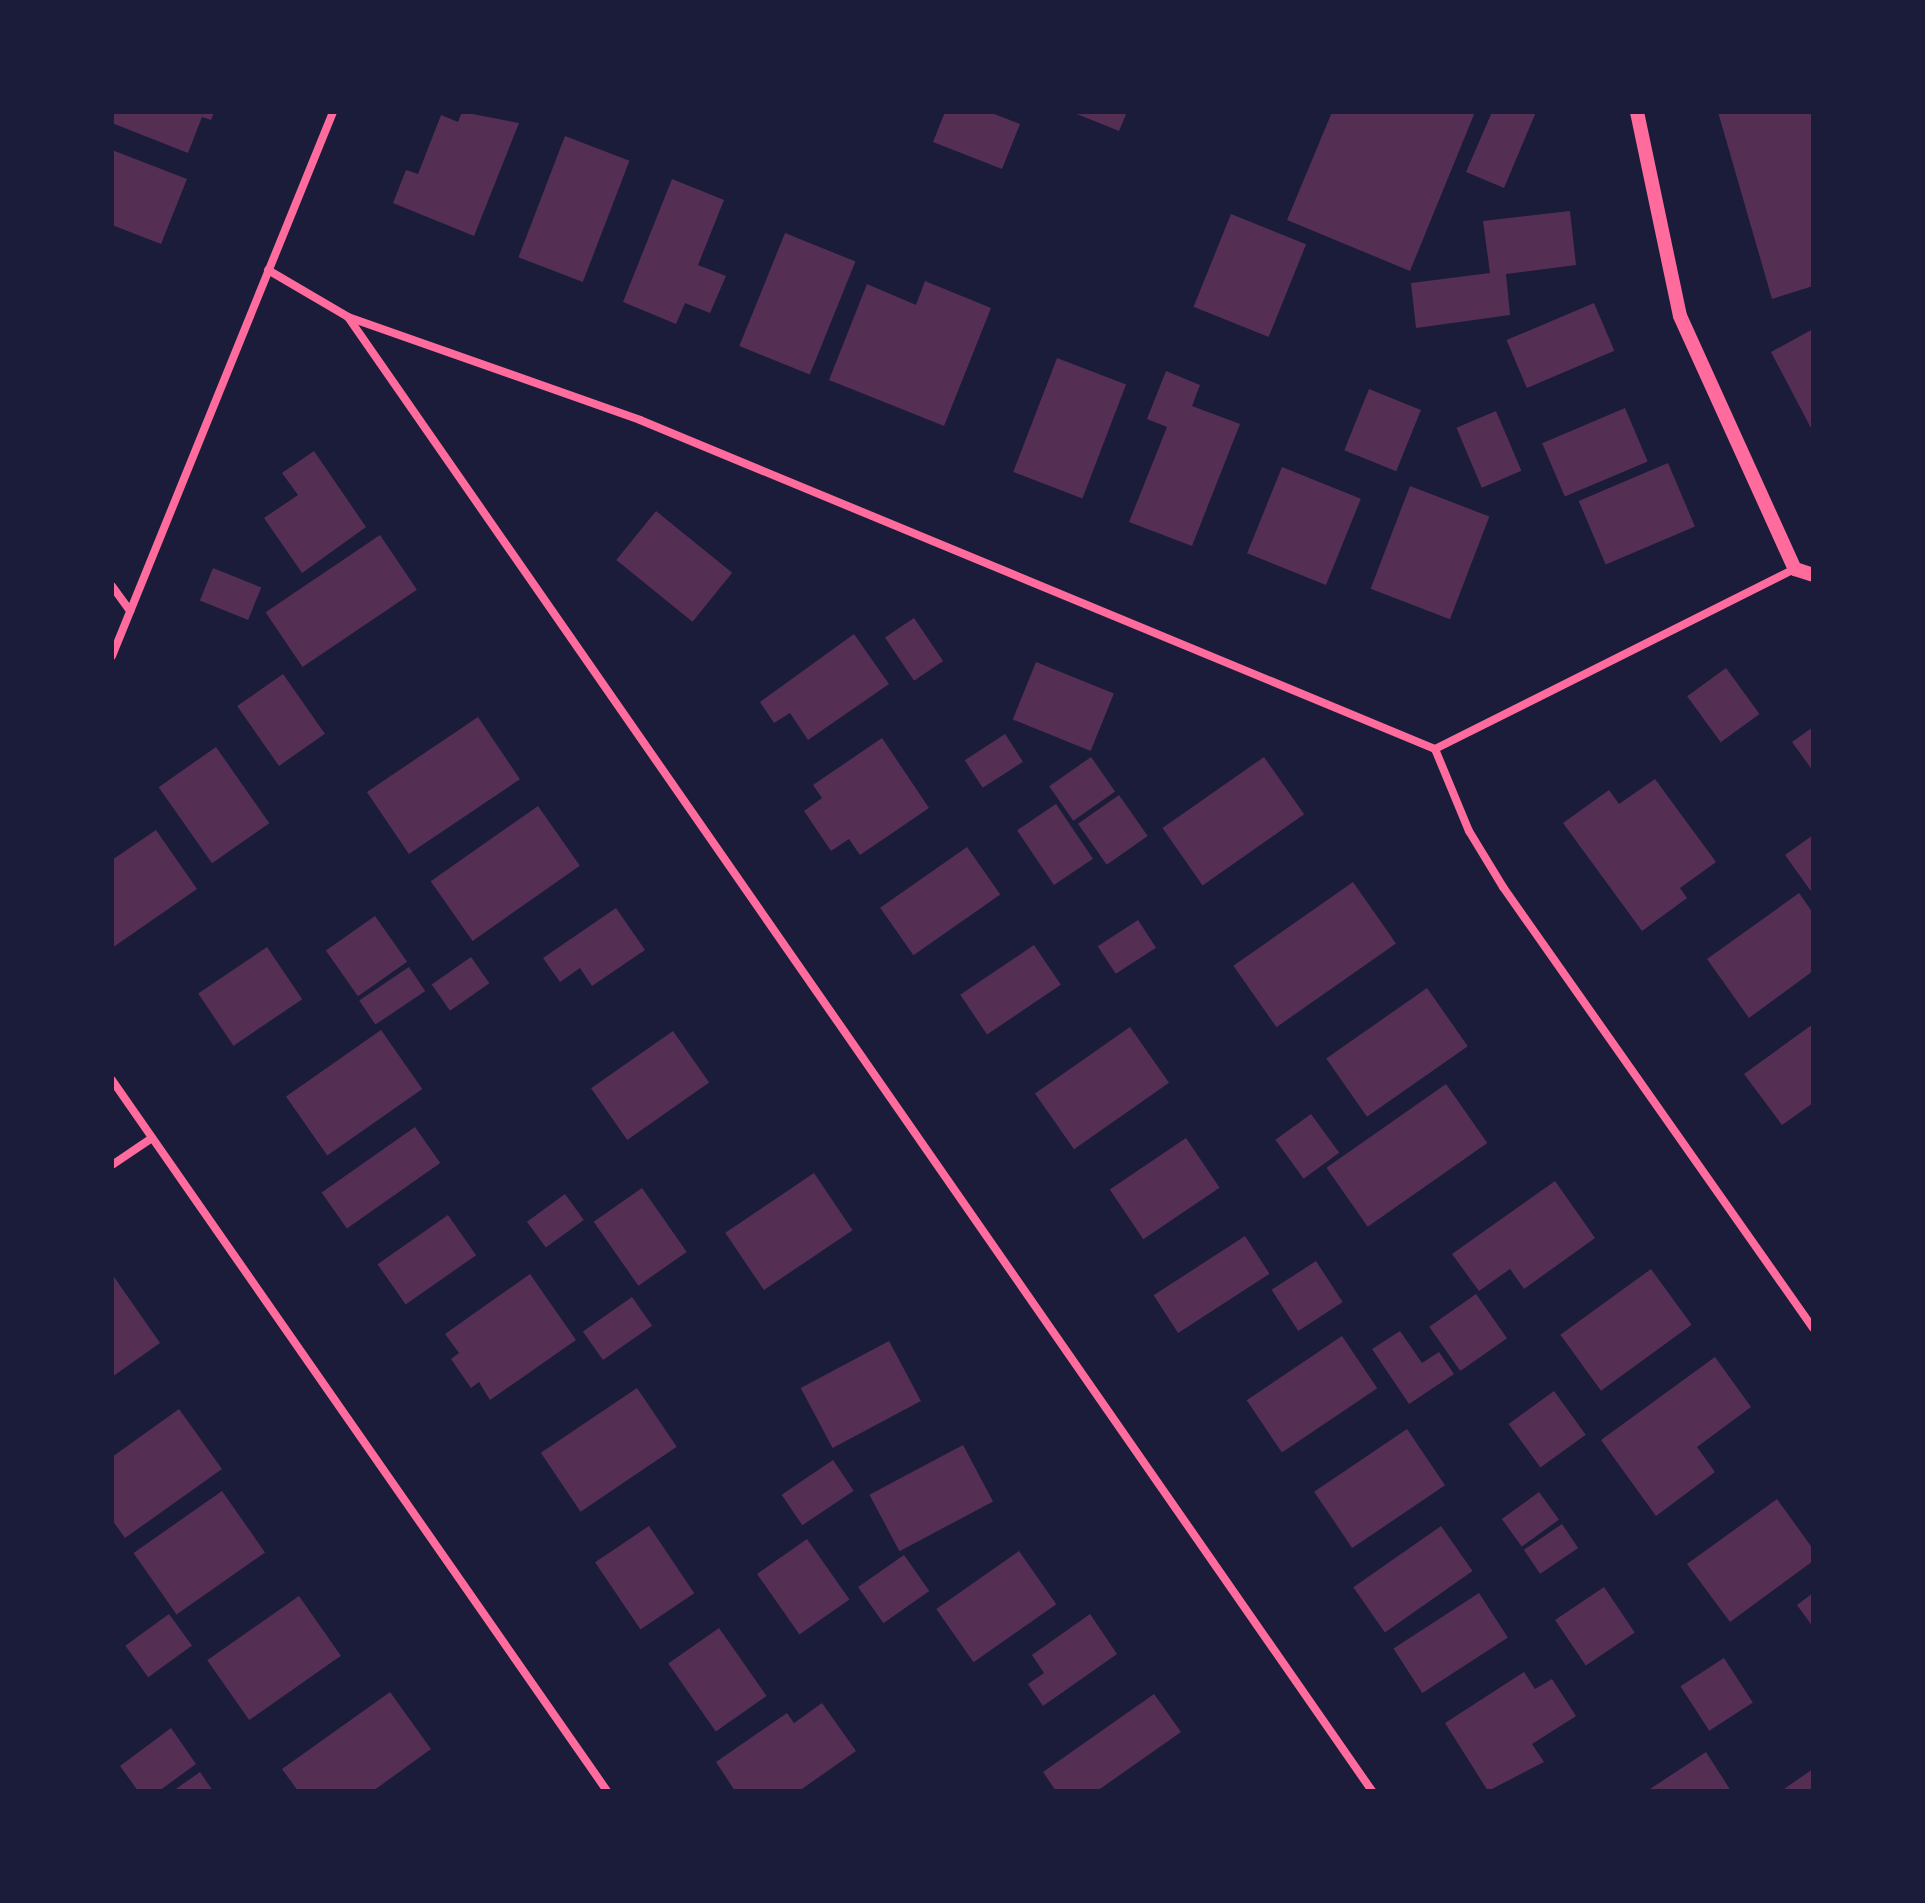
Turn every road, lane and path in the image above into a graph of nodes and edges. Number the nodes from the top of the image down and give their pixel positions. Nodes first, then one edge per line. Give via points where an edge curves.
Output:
1 (333, 112) edge
2 (1637, 112) edge
3 (268, 270) junction
4 (348, 317) junction
5 (1795, 569) junction
6 (1813, 575) edge
7 (112, 586) edge
8 (130, 611) junction
9 (112, 656) edge
10 (1435, 749) junction
11 (112, 1080) edge
12 (152, 1138) junction
13 (112, 1165) edge
14 (1813, 1328) edge
15 (607, 1791) edge
16 (1372, 1791) edge

1 - 3 street
2 - 5 street via 1680,316
3 - 4 street
3 - 8 street
4 - 10 street via 640,420
4 - 16 street
5 - 6 street
5 - 10 street
7 - 8 street
8 - 9 street
10 - 14 street via 1469,831 1503,887
11 - 12 street
12 - 13 street
12 - 15 street

